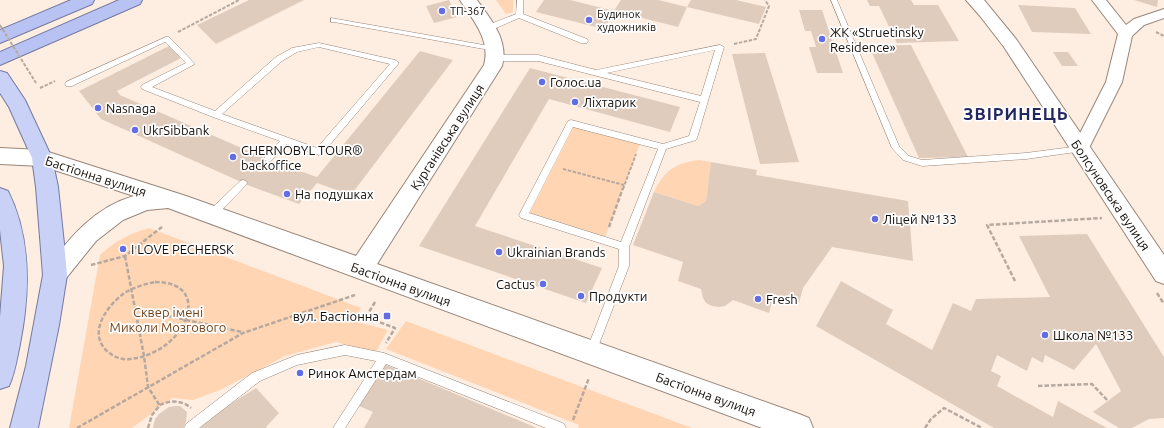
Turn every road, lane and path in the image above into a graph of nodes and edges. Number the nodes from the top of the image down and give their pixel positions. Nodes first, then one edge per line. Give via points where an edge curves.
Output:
1 (86, 0) edge
2 (134, 0) edge
3 (239, 0) edge
4 (468, 0) edge
5 (520, 0) edge
6 (765, 0) edge
7 (834, 0) edge
8 (974, 0) edge
9 (1099, 0) edge
10 (1164, 13) edge
11 (520, 15) junction
12 (334, 20) dead end
13 (194, 24) dead end
14 (0, 25) edge
15 (486, 28) junction
16 (1125, 34) junction
17 (1160, 34) dead end
18 (1164, 36) edge
19 (0, 37) edge
20 (584, 41) dead end
21 (720, 47) junction
22 (496, 53) junction
23 (0, 59) edge
24 (595, 72) junction
25 (3, 83) edge
26 (36, 83) dead end
27 (69, 84) dead end
28 (704, 100) junction
29 (216, 115) junction
30 (286, 140) junction
31 (641, 141) junction
32 (663, 147) junction
33 (1080, 149) junction
34 (0, 156) edge
35 (42, 158) junction
36 (268, 159) dead end
37 (549, 165) junction
38 (244, 183) dead end
39 (624, 185) junction
40 (0, 197) edge
41 (178, 202) junction
42 (212, 214) junction
43 (1106, 217) dead end
44 (162, 226) dead end
45 (604, 240) junction
46 (624, 247) junction
47 (125, 256) junction
48 (90, 265) dead end
49 (360, 269) junction
50 (1164, 274) edge
51 (55, 275) junction
52 (1015, 281) dead end
53 (132, 290) junction
54 (355, 295) dead end
55 (375, 302) dead end
56 (135, 309) junction
57 (243, 333) junction
58 (591, 352) junction
59 (144, 356) junction
60 (381, 357) junction
61 (0, 378) edge
62 (589, 378) dead end
63 (1038, 386) dead end
64 (148, 387) junction
65 (1108, 401) dead end
66 (160, 406) junction
67 (193, 414) dead end
68 (24, 428) edge
69 (77, 428) edge
70 (148, 428) edge
71 (190, 428) edge
72 (340, 428) edge
73 (560, 428) edge
74 (571, 428) edge
75 (799, 428) edge
76 (925, 428) edge
77 (982, 428) edge

1 - 19 highway
2 - 23 highway
3 - 13 path
4 - 15 street
5 - 11 lane
6 - 21 path via 769,6 756,39
7 - 33 lane via 896,148 906,158 922,163 949,162
8 - 33 street, Болсуновська вулиця via 1010,43
9 - 16 street
10 - 16 street via 1138,22
11 - 15 lane
11 - 20 lane
12 - 22 lane
14 - 26 path, bridge
15 - 22 street
16 - 33 street via 1114,82
17 - 18 path
21 - 24 lane
21 - 28 lane
22 - 24 lane via 538,58
22 - 49 street, Курганівська вулиця via 493,66
24 - 28 lane
25 - 35 main road via 18,105
27 - 29 lane via 166,39 191,64 146,87
28 - 32 lane via 693,138
29 - 30 lane
29 - 30 lane via 279,59 294,50 319,45 395,63 319,152
30 - 36 lane
31 - 32 lane
31 - 37 lane via 571,122
31 - 39 path
32 - 46 lane
33 - 50 street, Болсуновська вулиця
34 - 35 street, Бастіонна вулиця
35 - 41 street, Бастіонна вулиця
35 - 51 main road
37 - 39 path
37 - 45 lane via 524,215
38 - 42 lane
39 - 45 path
40 - 61 main road via 11,230 16,285 11,329
41 - 42 street, Бастіонна вулиця
41 - 51 street via 154,200 109,217 87,234
42 - 49 street, Бастіонна вулиця
43 - 52 path via 987,225
44 - 47 path
45 - 46 lane
46 - 58 lane via 624,266
47 - 48 path
47 - 53 path
49 - 58 street, Бастіонна вулиця
51 - 68 main road via 39,366
53 - 56 path
53 - 59 path via 114,302 104,315 98,328 98,340 104,351 114,357 128,359
53 - 59 path via 155,282 168,283 182,290 188,304 187,316 176,334 159,350
54 - 57 path
55 - 60 path via 366,317 395,328
56 - 57 path
56 - 59 path
57 - 64 path
58 - 75 street, Бастіонна вулиця
59 - 64 path
60 - 71 lane via 345,350 297,360 256,377
60 - 72 lane
60 - 73 lane
62 - 74 path
63 - 65 path via 1092,384
64 - 66 path
64 - 69 path
66 - 67 path via 180,402 188,404
66 - 70 path via 152,416
76 - 77 path via 931,418 944,408

